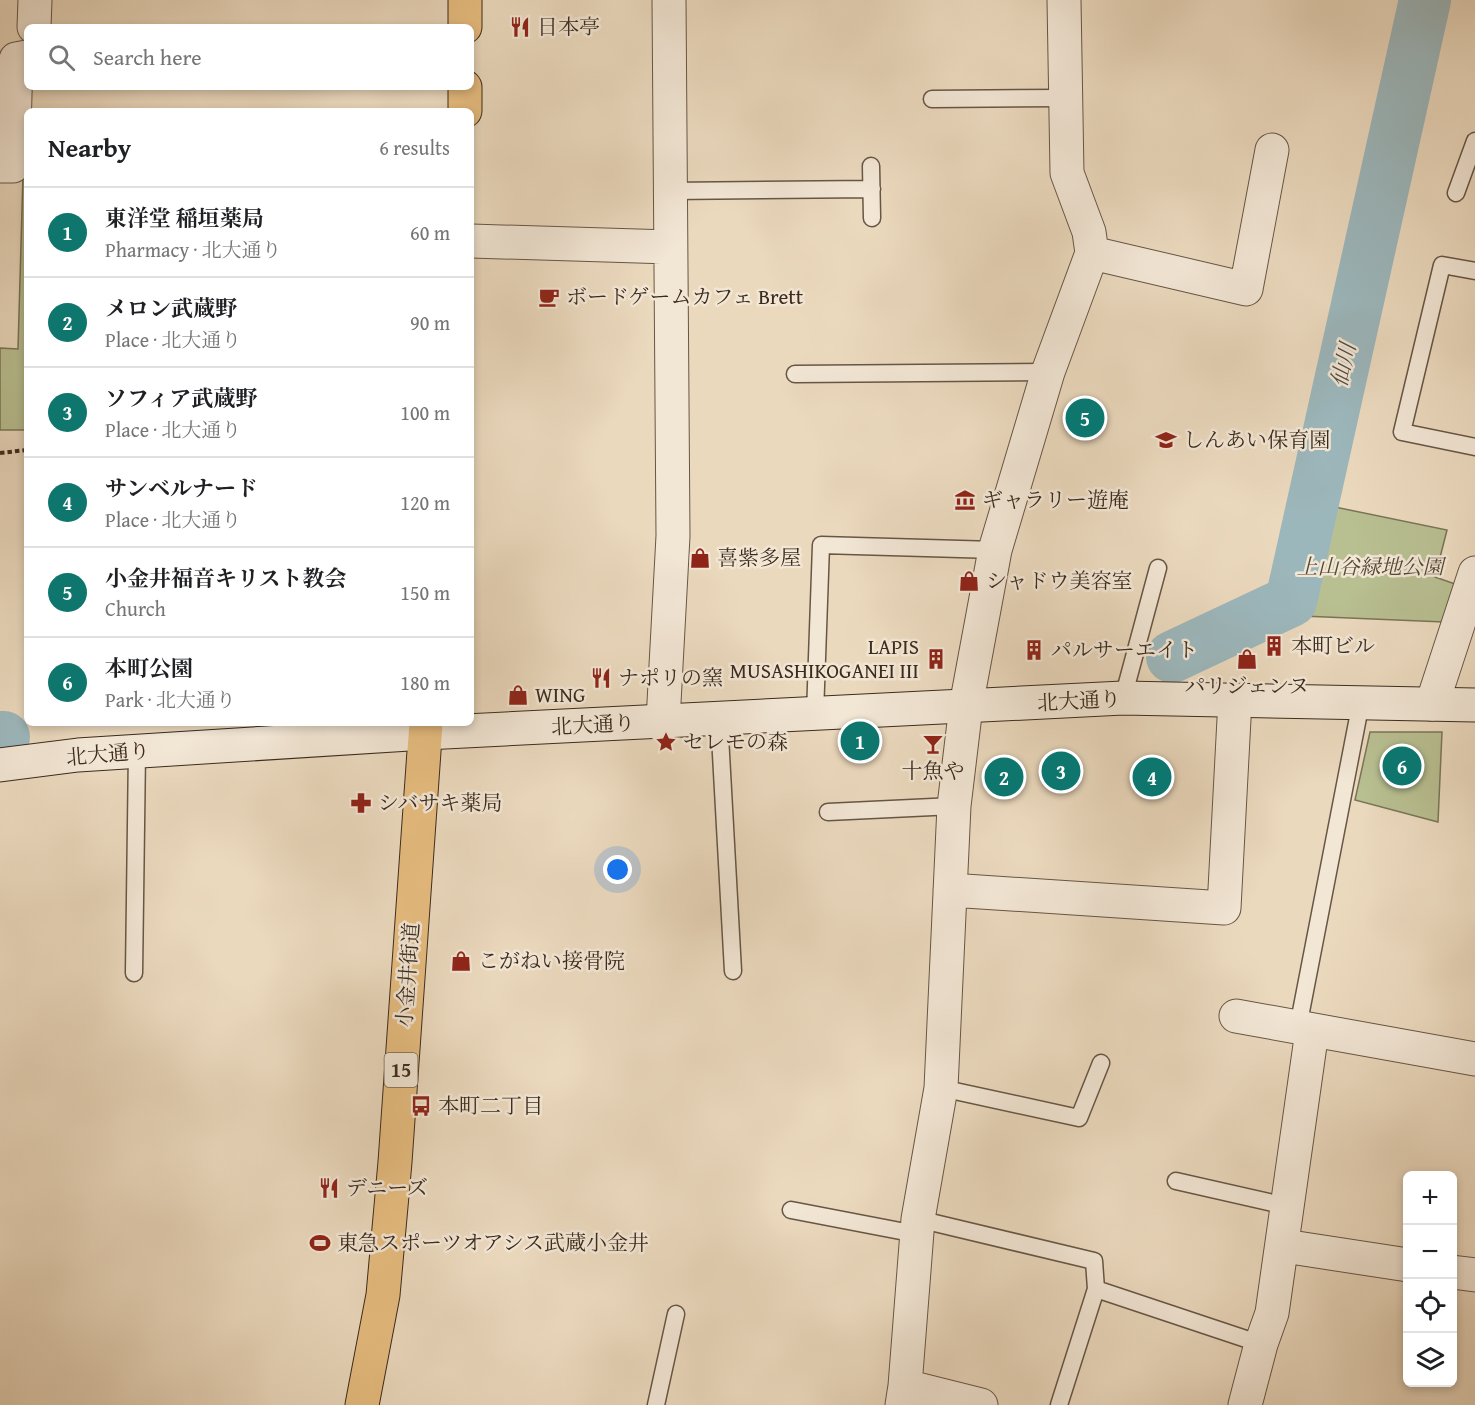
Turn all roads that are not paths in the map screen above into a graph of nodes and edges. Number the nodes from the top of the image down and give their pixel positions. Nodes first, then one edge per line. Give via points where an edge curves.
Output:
1 (34, 0) edge
2 (465, 0) edge
3 (669, 0) edge
4 (1064, 0) edge
5 (34, 24) edge
6 (465, 24) edge
7 (24, 58) edge
8 (465, 90) edge
9 (1065, 98) junction
10 (932, 99) dead end
11 (465, 108) edge
12 (1475, 141) edge
13 (1272, 150) dead end
14 (0, 166) edge
15 (871, 166) dead end
16 (872, 189) junction
17 (670, 191) junction
18 (1456, 193) dead end
19 (872, 218) dead end
20 (474, 241) edge
21 (670, 247) junction
22 (1092, 253) junction
23 (1475, 271) edge
24 (1048, 372) junction
25 (795, 374) dead end
26 (1475, 447) edge
27 (995, 550) junction
28 (1158, 568) dead end
29 (1475, 573) edge
30 (1124, 698) junction
31 (1235, 700) junction
32 (1361, 702) junction
33 (1432, 704) junction
34 (1475, 705) edge
35 (966, 706) junction
36 (815, 714) junction
37 (719, 718) junction
38 (663, 721) junction
39 (426, 728) edge
40 (137, 751) junction
41 (0, 765) edge
42 (954, 806) junction
43 (828, 812) dead end
44 (950, 890) junction
45 (733, 971) dead end
46 (134, 973) dead end
47 (1236, 1016) dead end
48 (1305, 1029) junction
49 (1475, 1059) edge
50 (1101, 1063) dead end
51 (941, 1088) junction
52 (1176, 1181) dead end
53 (1286, 1206) junction
54 (791, 1210) dead end
55 (917, 1226) junction
56 (1284, 1246) junction
57 (1403, 1264) edge
58 (1457, 1273) edge
59 (1475, 1275) edge
60 (1096, 1289) junction
61 (676, 1314) dead end
62 (1261, 1344) junction
63 (903, 1395) edge
64 (362, 1405) edge
65 (656, 1405) edge
66 (981, 1405) edge
67 (1059, 1405) edge
68 (1245, 1405) edge

1 - 5 street
2 - 6 main road
3 - 17 street
4 - 9 street
7 - 14 street via 16,59 13,166
8 - 11 main road
9 - 10 lane
9 - 22 street via 1067,173 1089,232
12 - 18 lane
13 - 22 street via 1246,289
15 - 16 lane
16 - 17 lane
16 - 19 lane
17 - 21 street
20 - 21 street
21 - 38 street via 673,536
22 - 24 street
23 - 26 lane via 1443,265 1402,432
24 - 25 lane
24 - 27 street
27 - 35 street
27 - 36 lane via 821,545
28 - 30 lane
29 - 33 street
30 - 31 street, 北大通り
30 - 35 street, 北大通り
31 - 32 street, 北大通り
31 - 44 street via 1224,908
32 - 33 street, 北大通り
32 - 48 lane
33 - 34 street, 北大通り
35 - 36 street, 北大通り
35 - 42 street
36 - 37 street, 北大通り
37 - 38 street, 北大通り
37 - 45 lane
38 - 39 street, 北大通り
39 - 40 street, 北大通り
39 - 64 main road, 小金井街道 / 15 via 395,1162 382,1295
40 - 41 street, 北大通り
40 - 46 lane
42 - 43 lane
42 - 44 street
44 - 51 street
47 - 48 street
48 - 49 street
48 - 53 street
50 - 51 lane via 1079,1118
51 - 55 street
52 - 53 lane
53 - 56 street
54 - 55 lane
55 - 60 lane via 1094,1261
55 - 63 street
56 - 57 street
56 - 62 street via 1272,1313
58 - 59 street
60 - 62 lane
60 - 67 lane
61 - 65 lane
62 - 68 street
63 - 66 street

